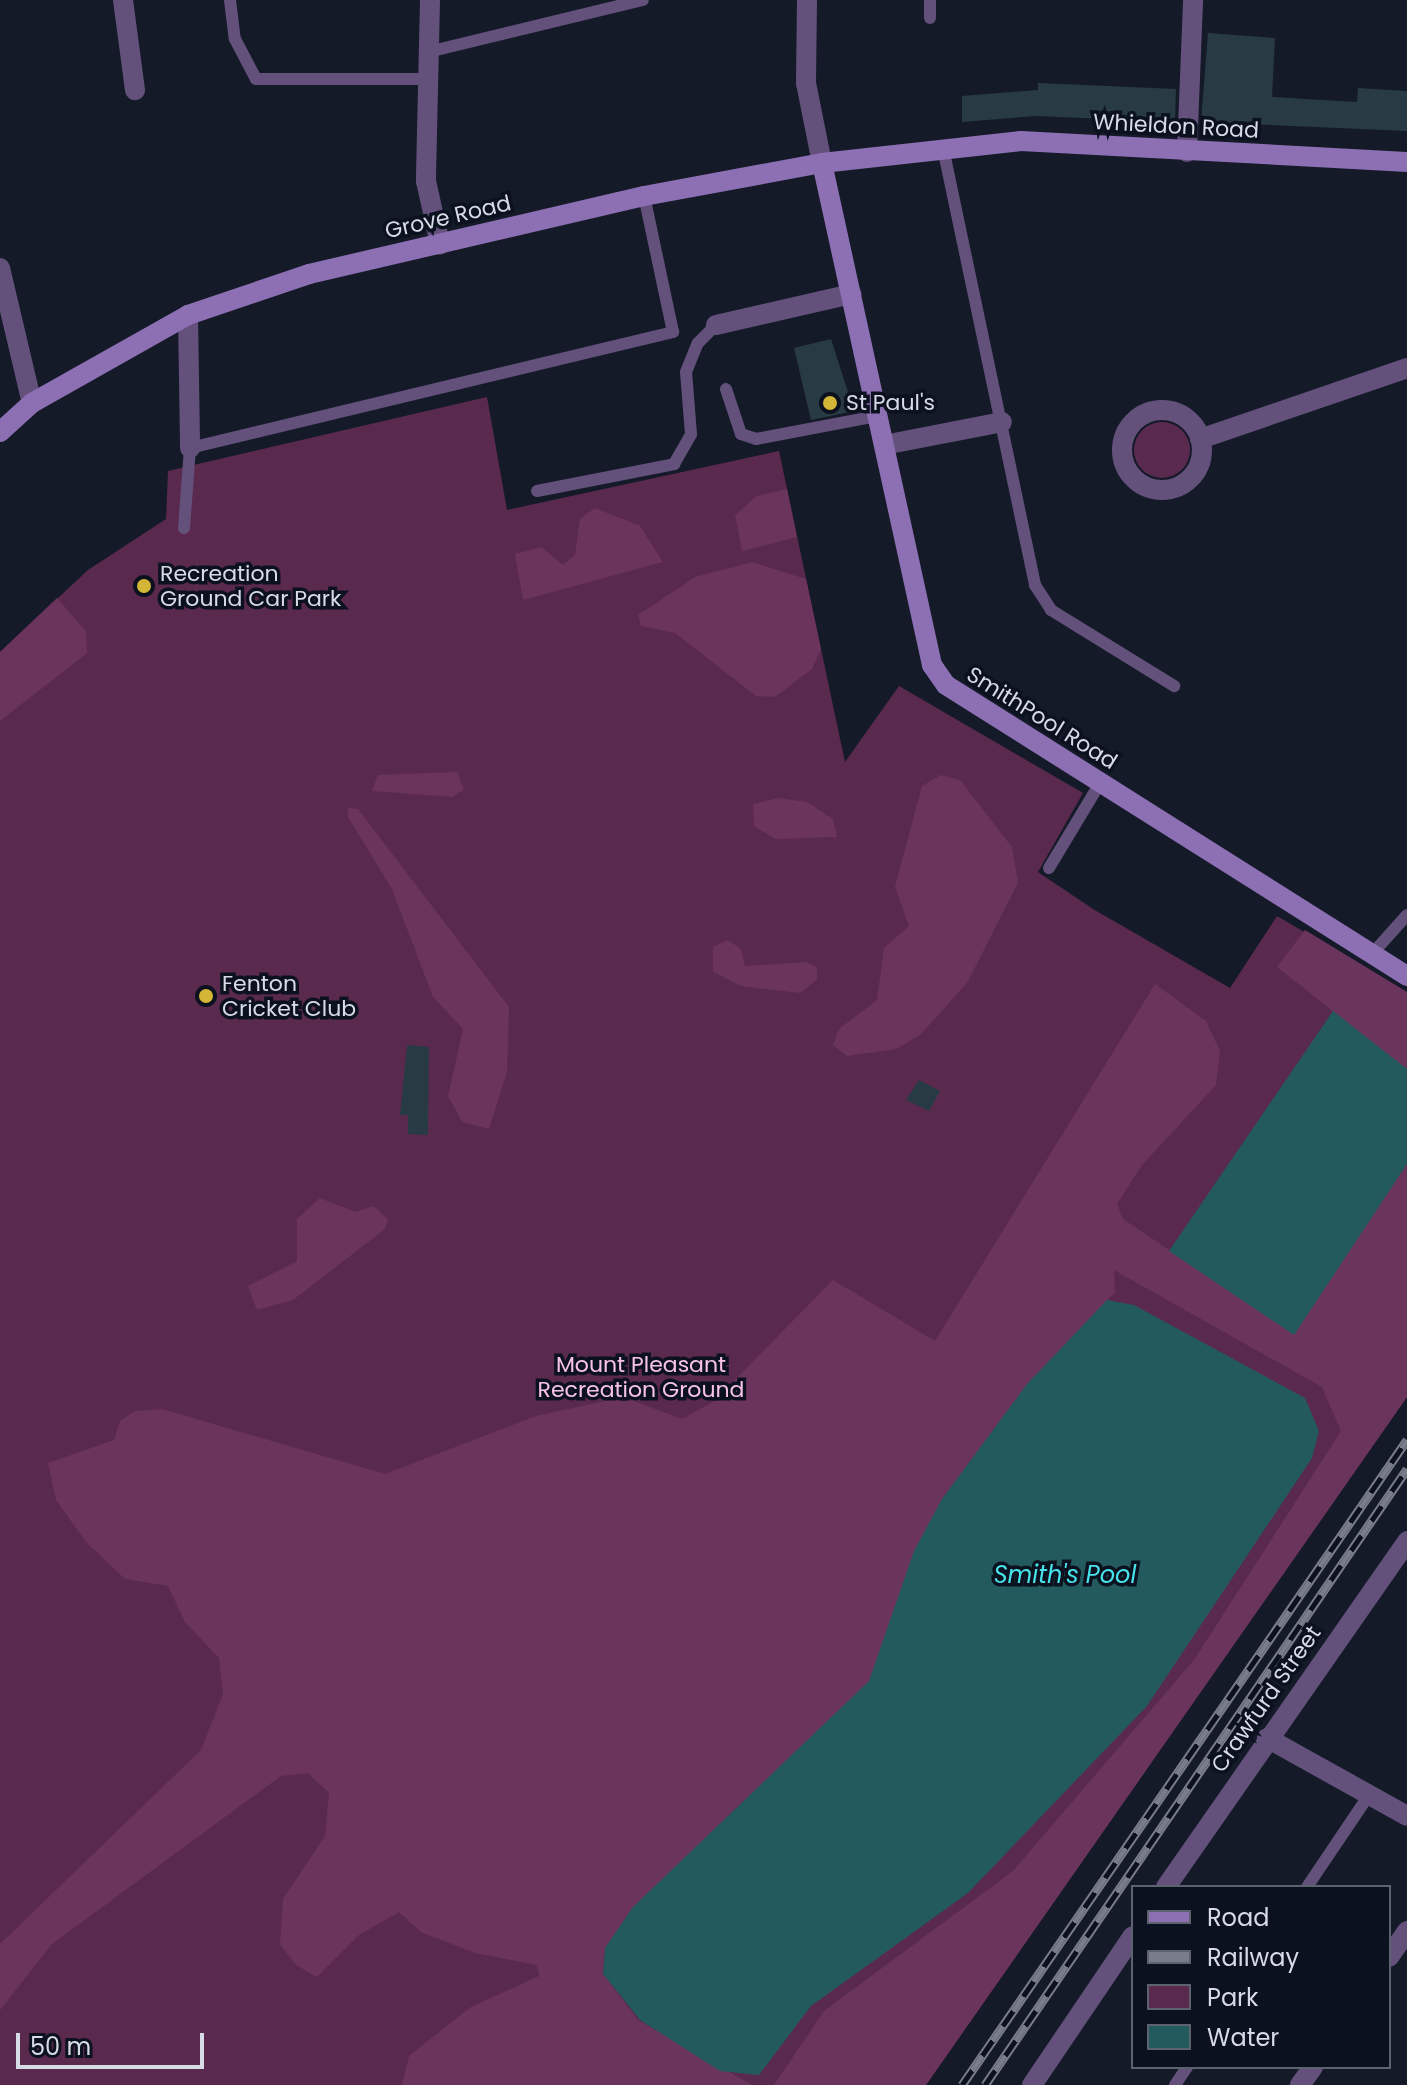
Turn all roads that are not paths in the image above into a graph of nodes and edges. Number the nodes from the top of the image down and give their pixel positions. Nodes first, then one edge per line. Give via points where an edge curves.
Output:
1 (123, 0) edge
2 (230, 0) edge
3 (430, 0) edge
4 (643, 0) edge
5 (807, 0) edge
6 (930, 0) edge
7 (1193, 0) edge
8 (627, 2) edge
9 (930, 18) dead end
10 (428, 52) junction
11 (426, 79) junction
12 (135, 90) dead end
13 (943, 148) junction
14 (1187, 152) junction
15 (1407, 162) edge
16 (822, 163) junction
17 (644, 196) junction
18 (440, 244) junction
19 (0, 268) edge
20 (851, 294) junction
21 (188, 315) junction
22 (716, 325) joint
23 (9, 346) edge
24 (1407, 368) edge
25 (726, 389) dead end
26 (32, 403) junction
27 (878, 416) junction
28 (1002, 422) junction
29 (0, 432) edge
30 (1200, 439) junction
31 (884, 445) junction
32 (190, 448) junction
33 (537, 491) dead end
34 (184, 528) dead end
35 (1174, 686) dead end
36 (1100, 783) junction
37 (1049, 868) dead end
38 (1407, 915) edge
39 (1372, 954) junction
40 (1407, 976) edge
41 (1407, 1541) edge
42 (1267, 1738) junction
43 (1369, 1795) junction
44 (1406, 1814) edge
45 (1167, 1885) edge
46 (1308, 1885) edge
47 (1407, 1931) edge
48 (1131, 1939) edge
49 (1391, 1954) edge
50 (1032, 2085) edge

1 - 12 street
2 - 11 lane via 235,39 256,79
3 - 10 street
4 - 8 lane
5 - 16 street via 806,83
6 - 9 lane
7 - 14 street
8 - 10 lane
10 - 11 street
11 - 18 street via 426,181
13 - 14 street, Whieldon Road via 1021,141
13 - 16 street, Grove Road
13 - 28 lane
14 - 15 street, Whieldon Road
16 - 17 street, Grove Road
16 - 20 street, SmithPool Road
17 - 18 street, Grove Road
17 - 32 lane via 673,332
18 - 21 street, Grove Road via 309,274
19 - 23 street
20 - 22 street
20 - 27 street, SmithPool Road
21 - 26 street, Grove Road
21 - 32 street
22 - 33 lane via 698,343 686,372 691,434 674,464
23 - 26 street
24 - 30 street
25 - 27 lane via 741,434 756,439
26 - 29 street, Grove Road
27 - 31 street, SmithPool Road
28 - 31 street
28 - 35 lane via 1042,597
30 - 30 street via 1180,414 1149,412 1124,435 1125,468 1145,487 1170,490 1195,474
31 - 36 street, SmithPool Road via 932,665 946,685
32 - 34 lane
36 - 37 lane
36 - 39 street, SmithPool Road
38 - 39 lane
39 - 40 street, SmithPool Road
41 - 42 street, Crawfurd Street
42 - 43 street
42 - 45 street, Crawfurd Street
43 - 44 street
43 - 46 lane
47 - 49 street
48 - 50 street

